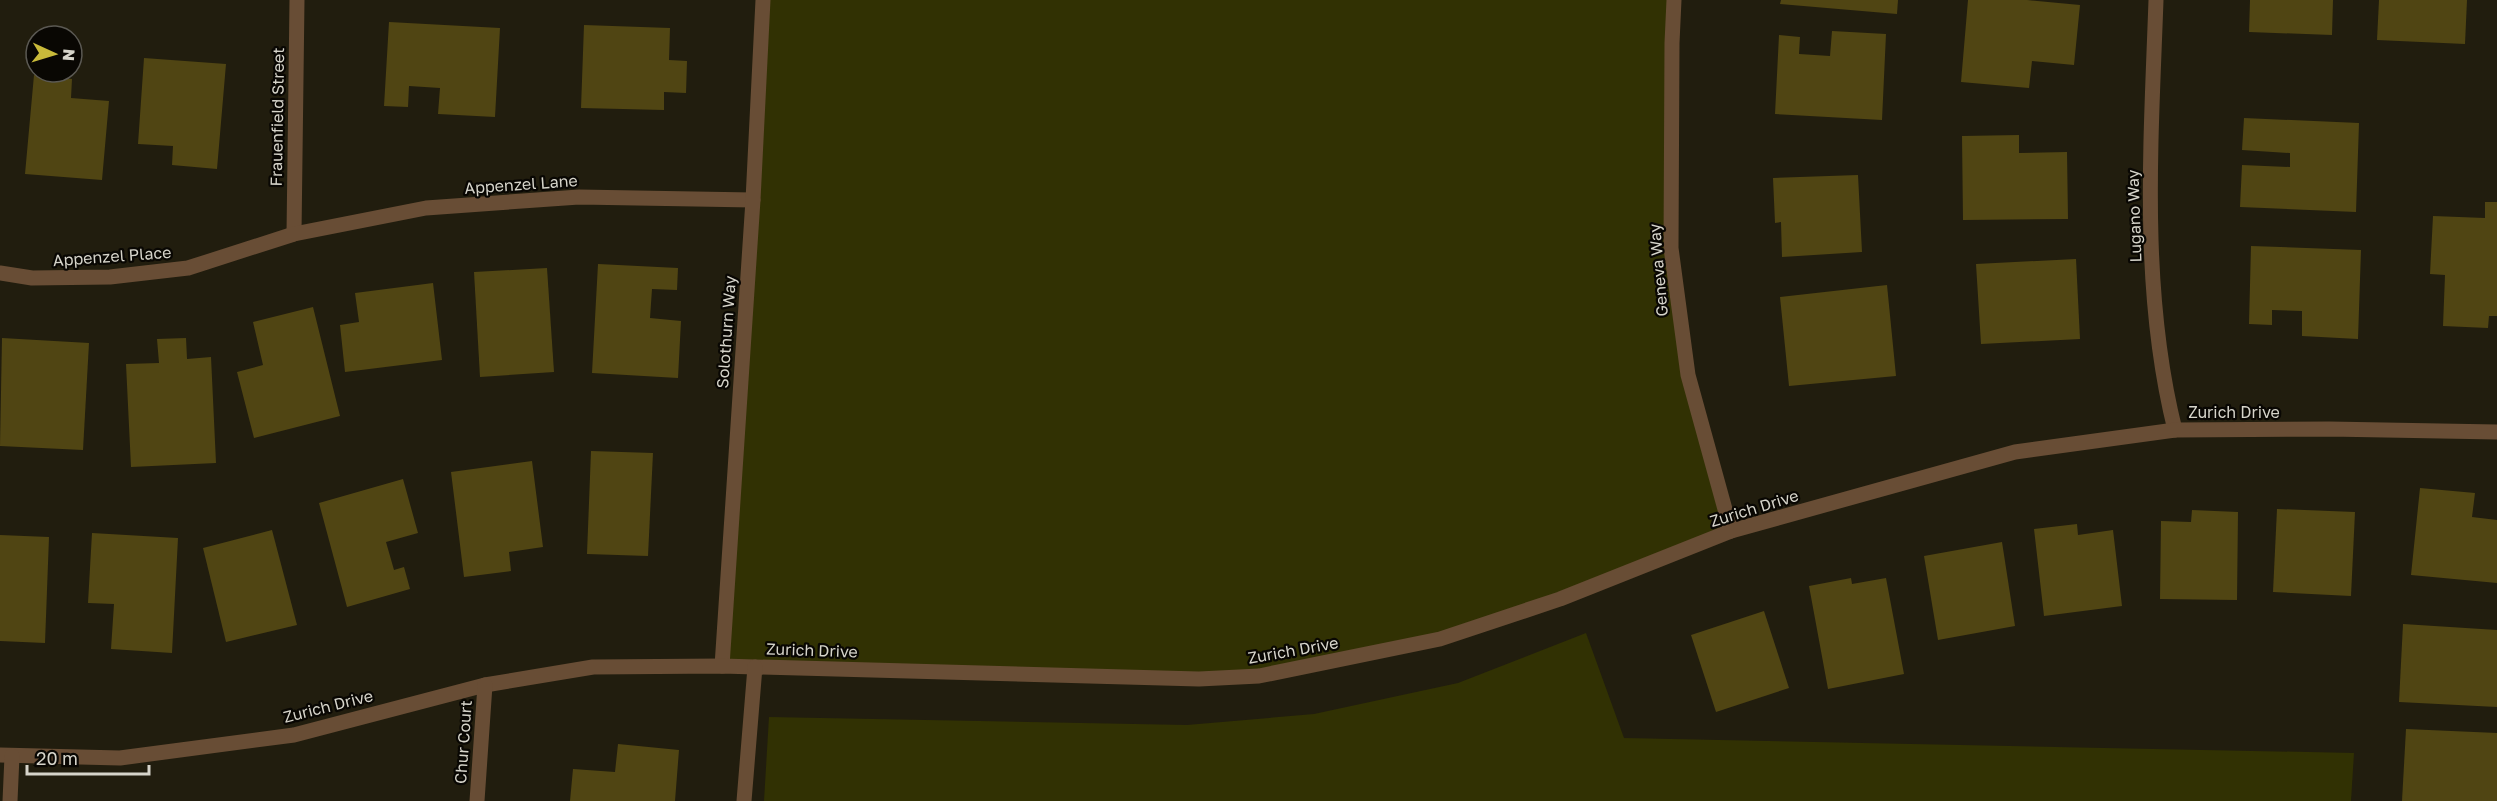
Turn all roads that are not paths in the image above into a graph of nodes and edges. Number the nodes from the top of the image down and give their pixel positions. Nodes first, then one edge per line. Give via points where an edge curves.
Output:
1 (297, 0) edge
2 (763, 0) edge
3 (1674, 0) edge
4 (2156, 0) edge
5 (753, 200) junction
6 (294, 234) junction
7 (0, 273) edge
8 (2175, 430) junction
9 (2497, 432) edge
10 (1731, 531) junction
11 (722, 666) junction
12 (755, 667) junction
13 (485, 685) junction
14 (6, 756) edge
15 (10, 801) edge
16 (477, 801) edge
17 (744, 801) edge

1 - 6 street, Frauenfield Street
2 - 5 street, Solothurn Way
3 - 10 street, Geneva Way via 1671,248 1688,375
4 - 8 street, Lugano Way via 2149,192 2163,382
5 - 6 street, Appenzel Lane via 579,197 438,207
5 - 11 street, Solothurn Way
6 - 7 street, Appenzel Place via 188,268 110,277 32,278
8 - 9 street, Zurich Drive
8 - 10 street, Zurich Drive via 2015,453
10 - 12 street, Zurich Drive via 1560,599 1440,639 1259,676 1199,679
11 - 12 street, Zurich Drive
11 - 13 street, Zurich Drive via 593,667
12 - 17 street
13 - 14 street, Zurich Drive via 294,735 120,758
13 - 16 street, Chur Court
14 - 15 street

